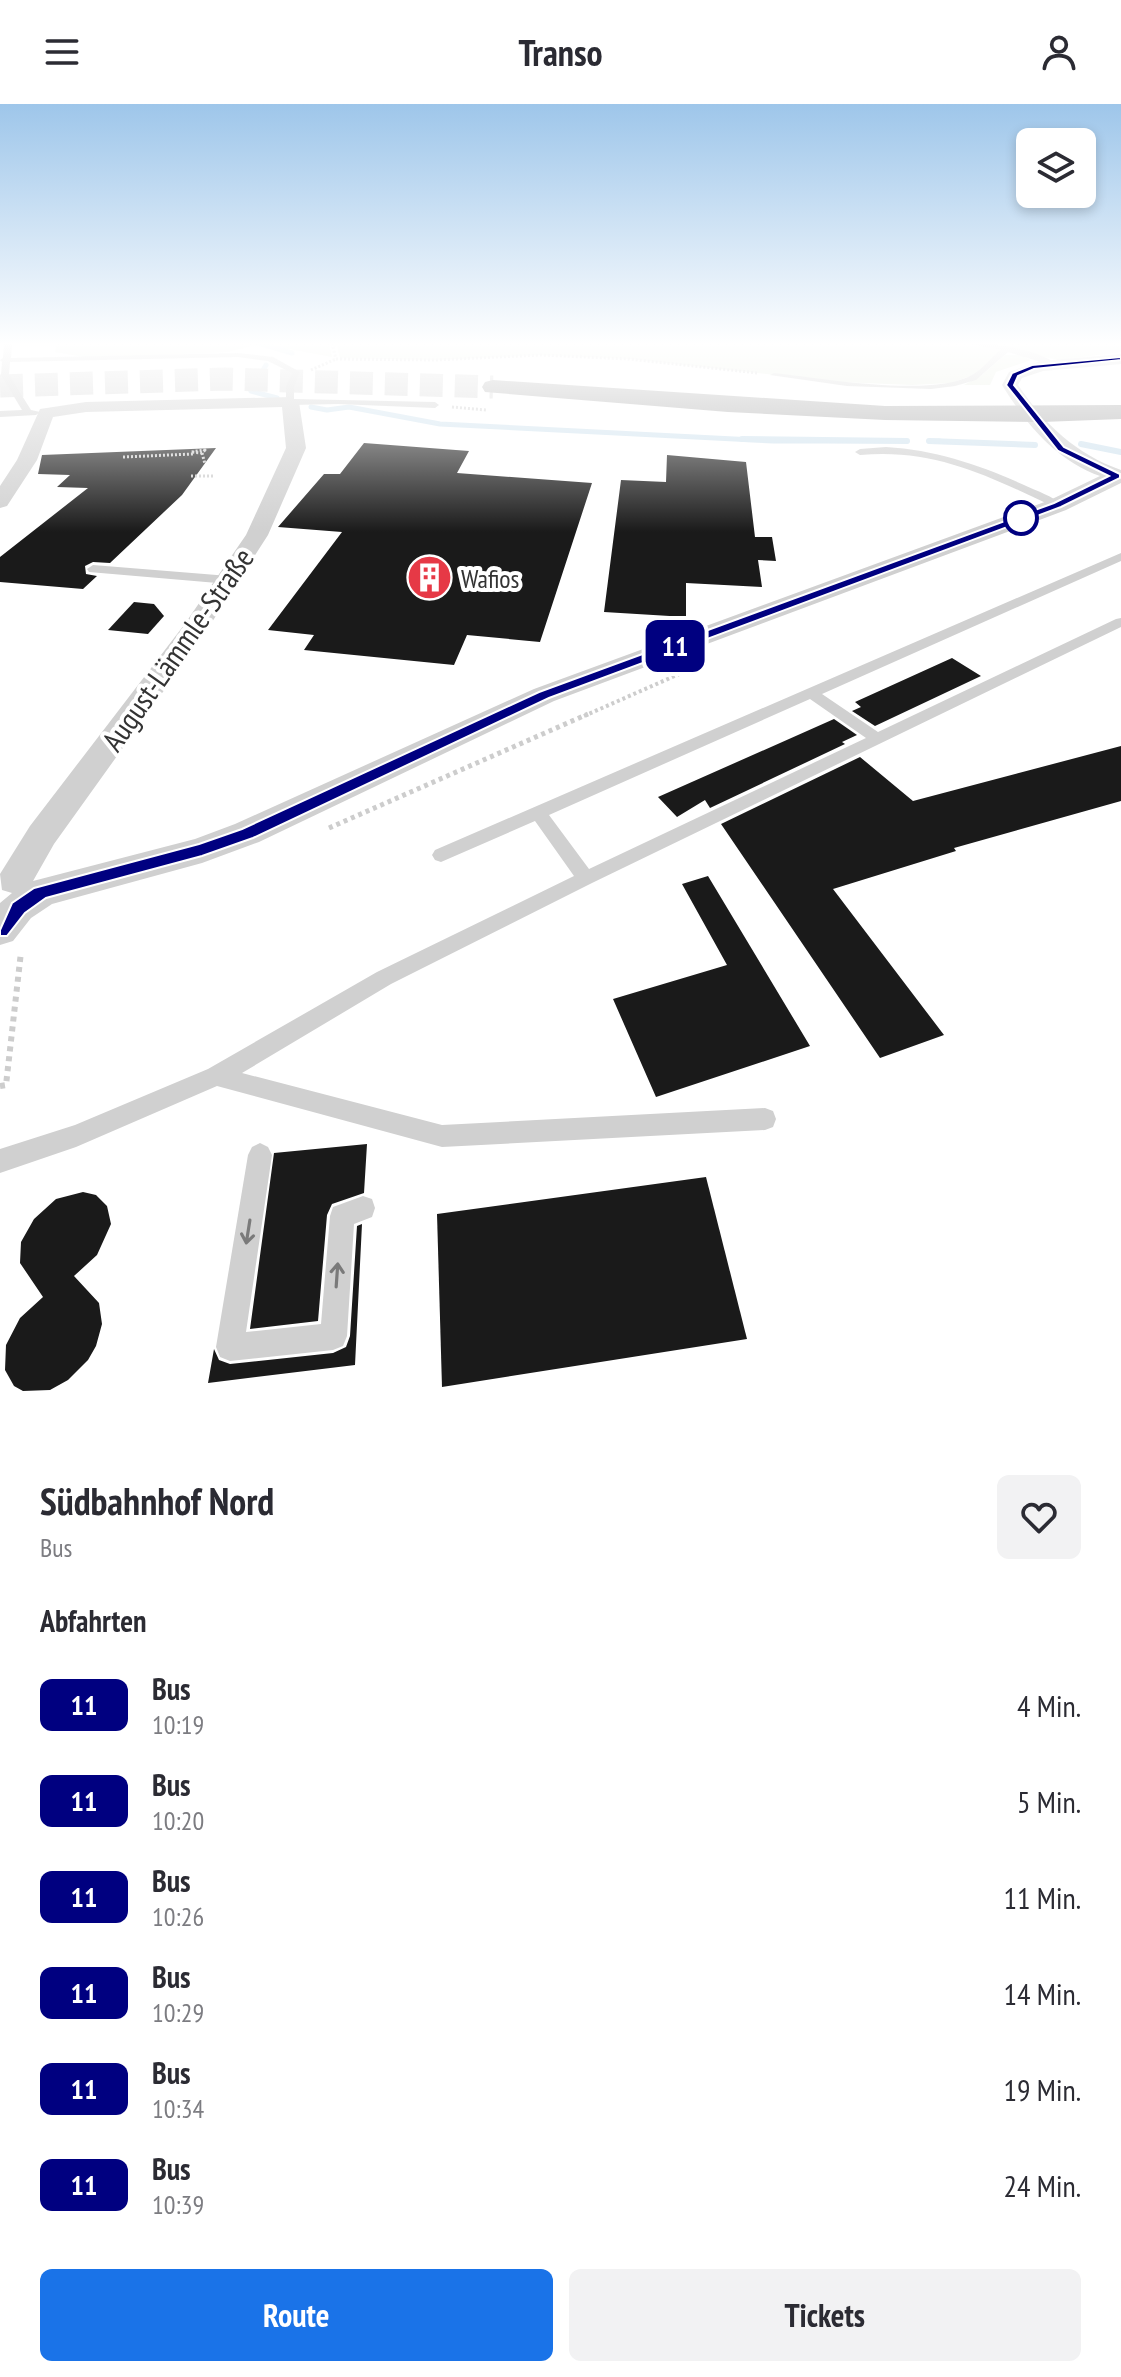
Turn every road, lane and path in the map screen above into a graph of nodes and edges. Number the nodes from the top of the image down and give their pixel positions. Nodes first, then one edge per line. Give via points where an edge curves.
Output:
1 (31, 406) edge
2 (136, 406) edge
3 (291, 406) edge
4 (726, 406) edge
5 (1001, 406) edge
6 (1026, 406) edge
7 (1093, 406) edge
8 (975, 409) junction
9 (37, 412) junction
10 (1121, 412) edge
11 (913, 413) junction
12 (0, 414) edge
13 (1121, 424) edge
14 (860, 452) dead end
15 (123, 457) dead end
16 (205, 464) dead end
17 (213, 476) dead end
18 (191, 477) dead end
19 (1119, 477) edge
20 (0, 502) edge
21 (1058, 505) junction
22 (1121, 557) edge
23 (93, 569) dead end
24 (229, 580) junction
25 (1121, 622) edge
26 (694, 668) dead end
27 (813, 694) junction
28 (878, 739) junction
29 (538, 812) junction
30 (315, 835) dead end
31 (441, 855) dead end
32 (586, 878) junction
33 (18, 883) edge
34 (12, 937) edge
35 (216, 1076) junction
36 (0, 1086) edge
37 (765, 1119) dead end
38 (260, 1155) dead end
39 (0, 1161) edge
40 (363, 1208) dead end

1 - 9 lane
2 - 9 street
3 - 24 street, August-Lämmle-Straße via 297,439 294,458
4 - 11 main road
5 - 8 main road
6 - 19 street via 1070,456
7 - 8 main road
8 - 11 main road
9 - 12 lane
9 - 20 street via 27,460
10 - 11 main road
11 - 13 main road
14 - 21 lane via 928,452
15 - 16 path via 205,450
17 - 18 path
19 - 21 street
21 - 33 street via 544,695 202,850
22 - 27 lane
23 - 24 lane
24 - 33 street, August-Lämmle-Straße via 42,835
25 - 28 lane
26 - 30 path
27 - 28 lane
27 - 29 lane
28 - 32 lane
29 - 31 lane
29 - 32 lane
32 - 35 lane via 384,978
33 - 34 street, August-Lämmle-Straße
34 - 36 path via 19,960 6,1085
35 - 37 lane via 442,1136
35 - 39 lane via 76,1136
38 -> 40 lane via 230,1347 333,1336 342,1216

